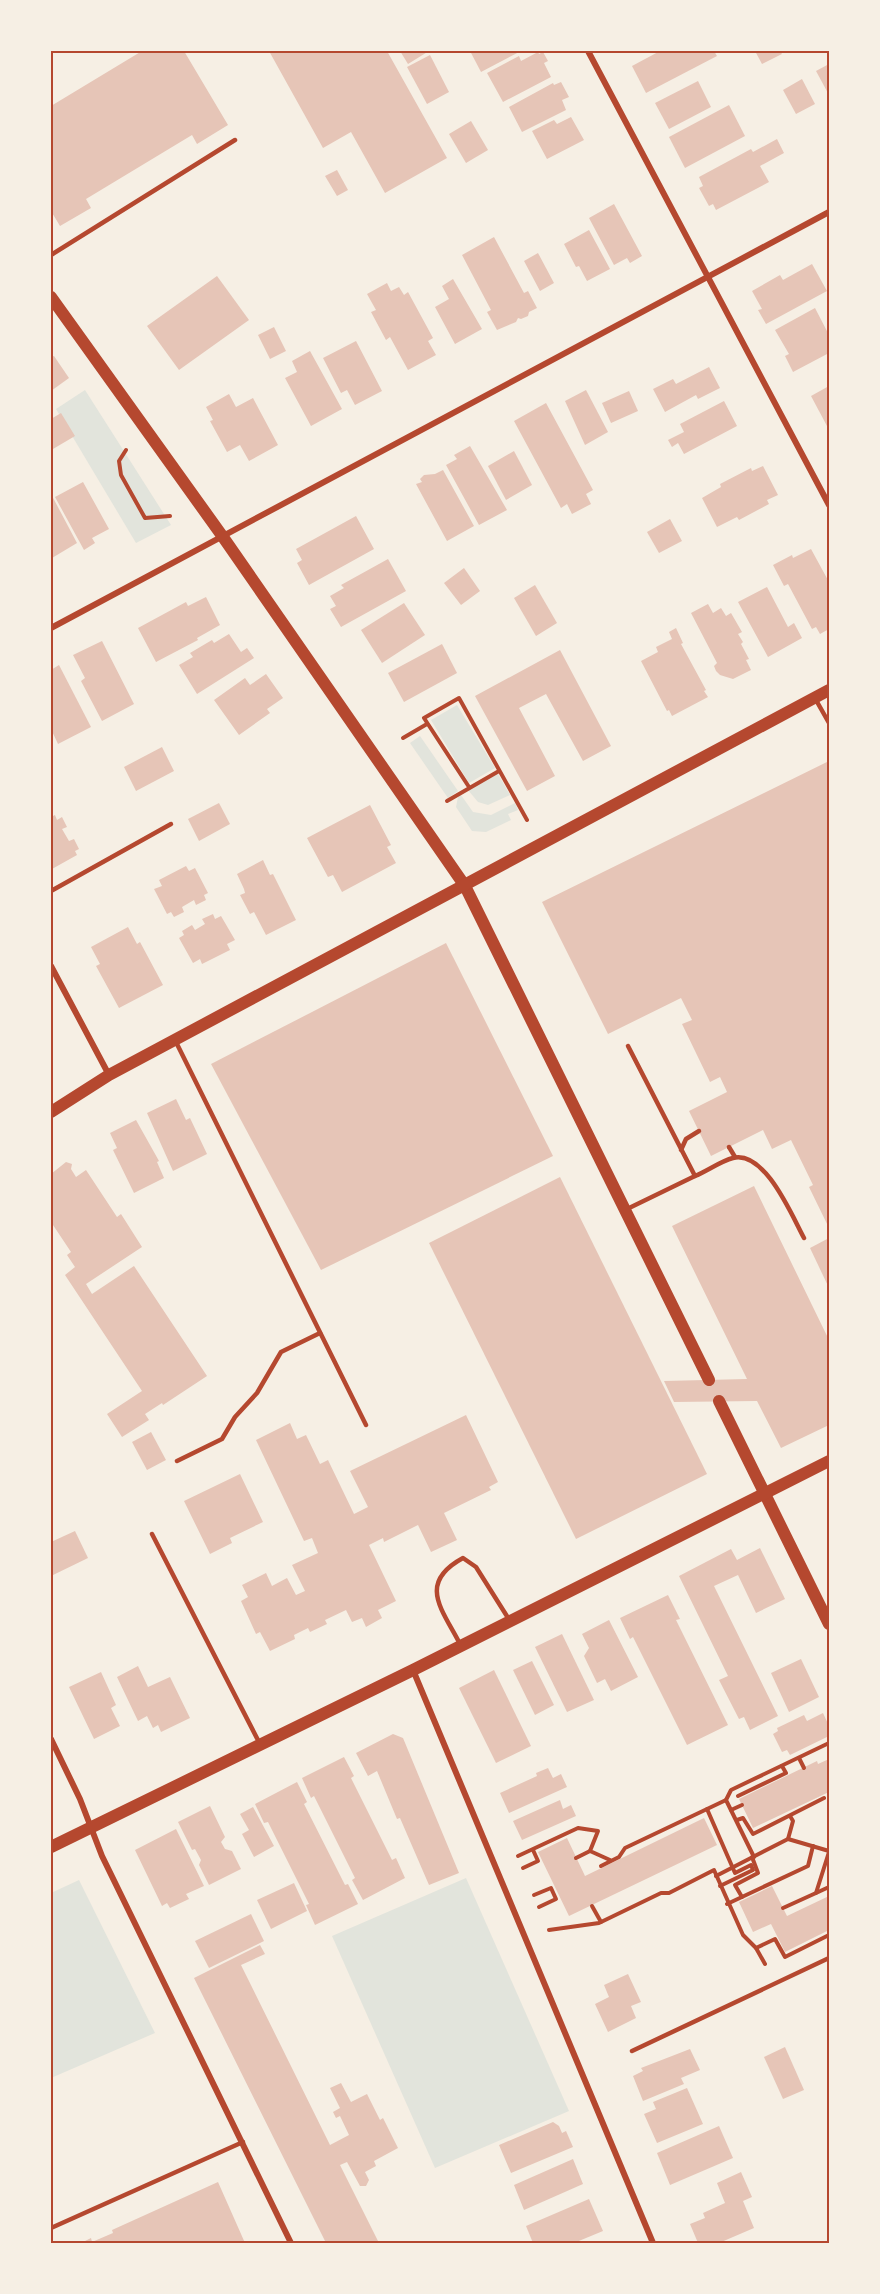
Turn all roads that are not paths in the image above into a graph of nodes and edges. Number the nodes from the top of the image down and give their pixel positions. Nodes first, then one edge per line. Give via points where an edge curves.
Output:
1 (588, 51) edge
2 (235, 140) dead end
3 (829, 212) edge
4 (51, 255) edge
5 (707, 276) junction
6 (51, 297) edge
7 (829, 505) edge
8 (223, 537) junction
9 (51, 628) edge
10 (829, 690) edge
11 (815, 698) junction
12 (829, 723) edge
13 (171, 824) dead end
14 (465, 886) junction
15 (51, 891) edge
16 (51, 966) edge
17 (175, 1040) junction
18 (628, 1046) dead end
19 (109, 1075) junction
20 (51, 1112) edge
21 (699, 1131) dead end
22 (729, 1147) dead end
23 (681, 1150) junction
24 (735, 1157) junction
25 (695, 1176) junction
26 (625, 1210) junction
27 (804, 1238) dead end
28 (320, 1333) junction
29 (709, 1380) dead end
30 (719, 1401) dead end
31 (366, 1425) dead end
32 (177, 1461) dead end
33 (829, 1461) edge
34 (765, 1492) junction
35 (152, 1534) dead end
36 (510, 1621) junction
37 (829, 1624) edge
38 (461, 1646) junction
39 (413, 1670) junction
40 (51, 1739) edge
41 (260, 1744) junction
42 (91, 1827) junction
43 (51, 1847) edge
44 (829, 1958) edge
45 (632, 2051) dead end
46 (243, 2142) junction
47 (51, 2228) edge
48 (291, 2243) edge
49 (652, 2243) edge

1 - 5 street
2 - 4 lane
3 - 5 street
5 - 7 street
5 - 8 street
6 - 8 main road
8 - 9 street
8 - 14 main road
10 - 11 main road
11 - 12 lane
11 - 14 main road
13 - 15 lane
14 - 17 main road
14 - 26 main road
16 - 19 street
17 - 19 main road
17 - 28 lane
18 - 23 lane
19 - 20 main road
21 - 23 lane via 686,1139
22 - 24 lane
23 - 25 lane
24 - 25 lane
24 - 27 lane via 752,1160 773,1180
25 - 26 lane
26 - 29 main road
28 - 31 lane
28 - 32 lane via 281,1352 257,1393 222,1438
30 - 34 main road
33 - 34 main road
34 - 36 main road
34 - 37 main road
35 - 41 lane
36 - 38 main road
36 - 38 lane via 476,1567 463,1558 451,1564 439,1576 435,1589
38 - 39 main road
39 - 41 main road
39 - 49 street
40 - 42 street
41 - 42 main road
42 - 43 main road
42 - 46 street
44 - 45 lane
46 - 47 lane
46 - 48 street

